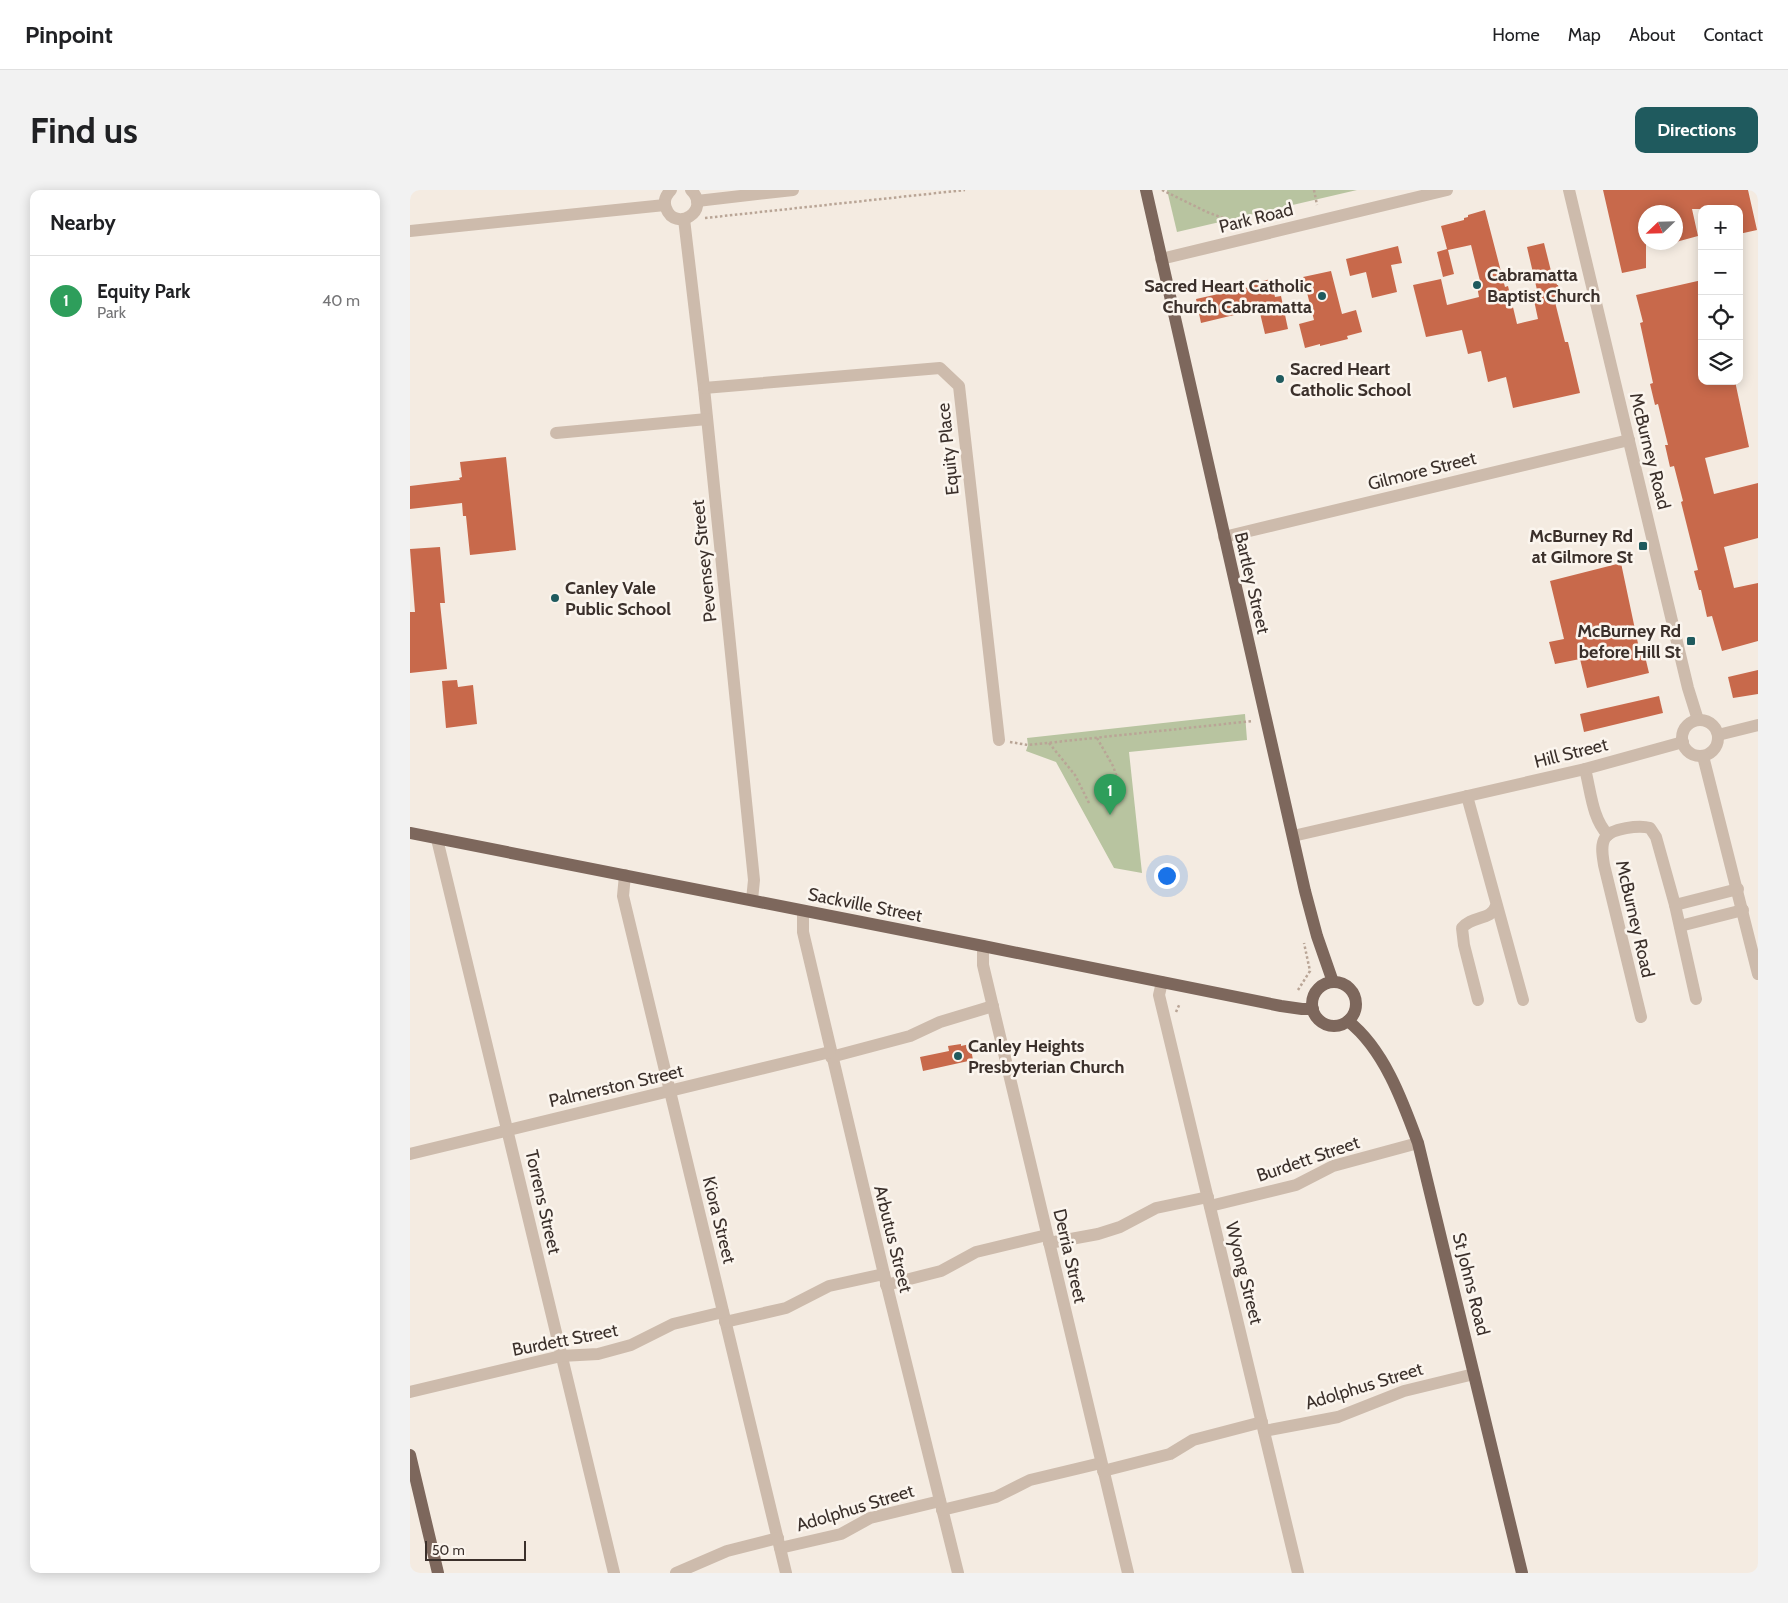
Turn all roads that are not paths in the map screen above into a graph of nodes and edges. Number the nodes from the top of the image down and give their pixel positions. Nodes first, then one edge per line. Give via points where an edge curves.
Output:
1 (671, 190) edge
2 (793, 190) edge
3 (1146, 190) edge
4 (1447, 190) edge
5 (1569, 190) edge
6 (694, 196) edge
7 (664, 205) junction
8 (684, 219) junction
9 (410, 231) edge
10 (1161, 259) junction
11 (704, 388) junction
12 (707, 420) junction
13 (556, 433) dead end
14 (1629, 440) junction
15 (1224, 537) junction
16 (1698, 720) junction
17 (1758, 725) edge
18 (1718, 735) junction
19 (999, 740) road end
20 (1683, 742) junction
21 (1703, 756) junction
22 (1585, 769) junction
23 (1466, 796) junction
24 (410, 833) edge
25 (1608, 835) junction
26 (1293, 836) junction
27 (437, 839) junction
28 (625, 875) junction
29 (1738, 890) junction
30 (752, 900) junction
31 (1675, 905) junction
32 (1496, 906) junction
33 (1743, 910) junction
34 (803, 911) junction
35 (1680, 926) junction
36 (983, 946) junction
37 (1758, 974) edge
38 (1162, 982) junction
39 (1333, 982) junction
40 (1696, 999) dead end
41 (1478, 1000) dead end
42 (1523, 1000) dead end
43 (993, 1006) junction
44 (1313, 1009) junction
45 (1641, 1017) dead end
46 (1348, 1022) junction
47 (831, 1055) junction
48 (670, 1091) junction
49 (508, 1130) junction
50 (1418, 1144) junction
51 (410, 1154) edge
52 (1209, 1201) junction
53 (1048, 1239) junction
54 (885, 1279) junction
55 (724, 1317) junction
56 (561, 1356) junction
57 (1474, 1374) junction
58 (410, 1392) edge
59 (1263, 1426) junction
60 (410, 1456) edge
61 (1102, 1467) junction
62 (941, 1506) junction
63 (779, 1543) junction
64 (438, 1573) edge
65 (614, 1573) edge
66 (676, 1573) edge
67 (786, 1573) edge
68 (958, 1573) edge
69 (1128, 1573) edge
70 (1298, 1573) edge
71 (1522, 1573) edge

1 - 7 street
2 - 6 street
3 - 10 main road, Bartley Street
4 - 10 street, Park Road
5 - 14 street, McBurney Road
6 - 8 street via 695,211
7 - 8 street via 669,214
7 - 9 street
8 - 11 street, Pevensey Street
10 - 15 main road, Bartley Street
11 - 12 street, Pevensey Street
11 - 19 street, Equity Place via 940,368 959,386
12 - 13 street
12 - 30 street, Pevensey Street via 754,880
14 - 15 street, Gilmore Street
14 - 16 street, McBurney Road
15 - 26 main road, Bartley Street
16 - 18 street via 1709,722
16 - 20 street via 1688,725 1682,736
17 - 18 street
18 - 21 street via 1717,746
20 - 21 street via 1693,754
20 - 22 street, Hill Street
21 - 29 street
22 - 23 street, Hill Street
22 - 25 street via 1596,815
23 - 26 street, Hill Street
23 - 32 street
24 - 27 main road, Sackville Street
25 - 31 street via 1642,826 1650,828 1656,837
25 - 45 street, McBurney Road via 1602,847 1604,865
26 - 39 main road, Bartley Street via 1317,936
27 - 28 main road, Sackville Street
27 - 49 street, Torrens Street
28 - 30 main road, Sackville Street
28 - 48 street, Kiora Street via 623,896
29 - 31 street
29 - 33 street
30 - 34 main road, Sackville Street
31 - 35 street
32 - 41 street via 1489,916 1467,922 1462,928
32 - 42 street
33 - 35 street
33 - 37 street
34 - 36 main road, Sackville Street
34 - 47 street, Arbutus Street via 803,932
35 - 40 street
36 - 38 main road, Sackville Street
36 - 43 street, Derria Street via 982,961
38 - 44 main road, Sackville Street via 1281,1006
38 - 52 street, Wyong Street via 1159,995
39 - 44 main road via 1319,988
39 - 46 main road via 1346,986 1354,996 1355,1010
43 - 47 street, Palmerston Street via 940,1022 910,1036
43 - 53 street, Derria Street
44 - 46 main road via 1327,1025
46 - 50 main road, St Johns Road via 1376,1051 1406,1108
47 - 48 street, Palmerston Street
47 - 54 street, Arbutus Street
48 - 49 street, Palmerston Street
48 - 55 street, Kiora Street
49 - 51 street, Palmerston Street
49 - 56 street, Torrens Street
50 - 52 street, Burdett Street via 1333,1166 1296,1185
50 - 57 main road, St Johns Road
52 - 53 street, Burdett Street via 1156,1208 1120,1228 1098,1234
52 - 59 street, Wyong Street
53 - 54 street, Burdett Street via 976,1252 941,1271
53 - 61 street, Derria Street
54 - 55 street, Burdett Street via 829,1286 786,1308
54 - 62 street, Arbutus Street
55 - 56 street, Burdett Street via 673,1324 631,1345 598,1354
55 - 63 street, Kiora Street
56 - 58 street, Burdett Street
56 - 65 street, Torrens Street
57 - 59 street, Adolphus Street via 1404,1391 1338,1417
57 - 71 main road, St Johns Road
59 - 61 street, Adolphus Street via 1193,1440 1170,1454
59 - 70 street, Wyong Street
60 - 64 main road
61 - 62 street, Adolphus Street via 1030,1480 996,1496
61 - 69 street, Derria Street
62 - 63 street, Adolphus Street via 870,1518 841,1534
62 - 68 street, Arbutus Street
63 - 66 street, Adolphus Street via 727,1551
63 - 67 street, Kiora Street

